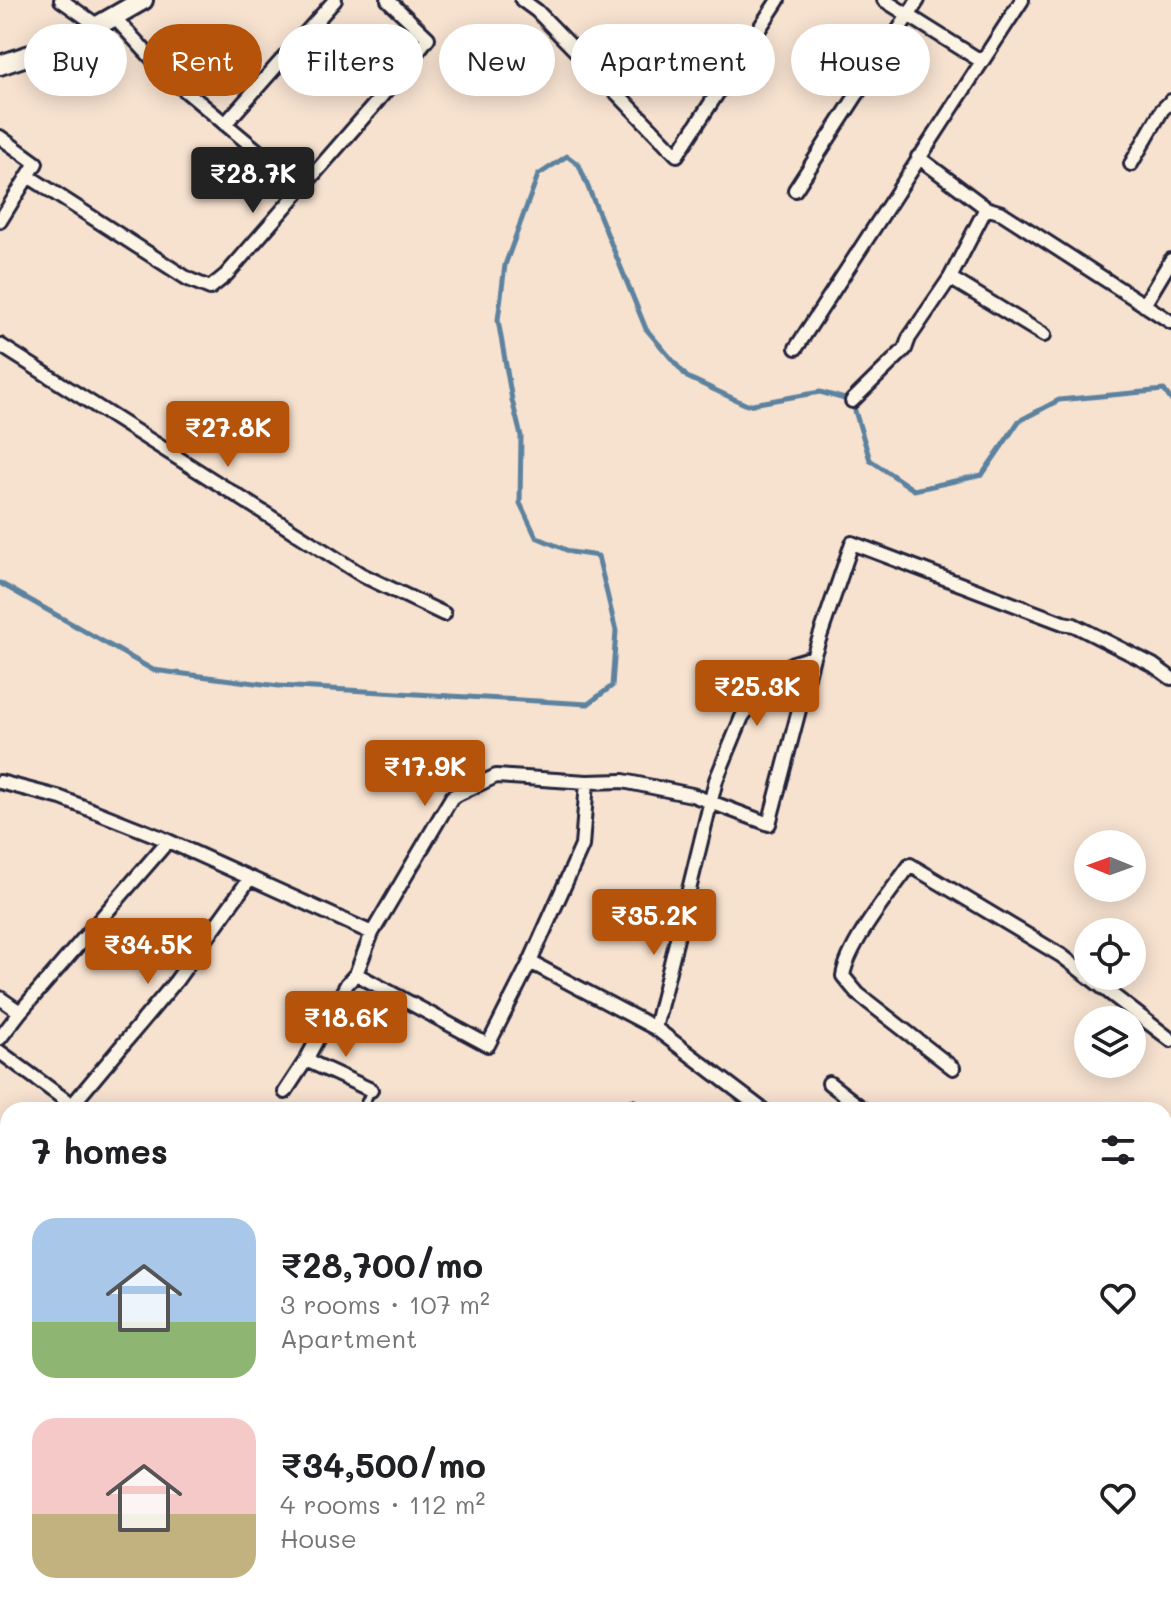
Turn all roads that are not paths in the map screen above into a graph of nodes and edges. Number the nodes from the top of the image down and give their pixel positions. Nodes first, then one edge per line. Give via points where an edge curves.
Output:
1 (61, 0) edge
2 (143, 0) edge
3 (335, 0) edge
4 (388, 0) edge
5 (522, 0) edge
6 (549, 0) edge
7 (778, 0) edge
8 (884, 0) edge
9 (918, 0) edge
10 (1022, 0) edge
11 (537, 11) junction
12 (908, 15) junction
13 (106, 21) junction
14 (981, 61) junction
15 (0, 65) edge
16 (1171, 101) edge
17 (225, 124) junction
18 (0, 137) edge
19 (918, 157) junction
20 (1131, 164) dead end
21 (28, 176) junction
22 (301, 187) junction
23 (795, 190) dead end
24 (986, 208) junction
25 (0, 221) edge
26 (1171, 260) edge
27 (950, 278) junction
28 (1144, 305) junction
29 (1171, 322) edge
30 (1044, 335) dead end
31 (0, 345) edge
32 (796, 348) dead end
33 (852, 401) dead end
34 (444, 614) dead end
35 (813, 657) junction
36 (1171, 678) edge
37 (0, 782) edge
38 (587, 782) junction
39 (711, 803) junction
40 (168, 841) junction
41 (250, 878) junction
42 (372, 933) junction
43 (530, 962) junction
44 (356, 974) junction
45 (0, 998) edge
46 (20, 1012) junction
47 (655, 1028) junction
48 (0, 1038) edge
49 (1171, 1040) edge
50 (0, 1052) edge
51 (306, 1060) junction
52 (953, 1068) dead end
53 (829, 1083) dead end
54 (371, 1090) joint
55 (285, 1092) dead end
56 (65, 1102) edge
57 (78, 1102) edge
58 (366, 1102) edge
59 (752, 1102) edge
60 (854, 1102) edge

1 - 13 street
2 - 13 street
3 - 17 street
4 - 22 street via 428,38
5 - 11 street
6 - 11 street
7 - 11 street via 677,155
8 - 12 street
9 - 12 street
10 - 14 street
12 - 14 street
12 - 23 street
13 - 15 street via 71,41
13 - 17 street
14 - 19 street
16 - 20 street
17 - 22 street
18 - 21 street via 36,163
19 - 24 street
19 - 32 street
21 - 22 street via 210,288
21 - 25 street
24 - 27 street
24 - 28 street via 1002,213
26 - 28 street
27 - 30 street
27 - 33 street via 905,349
28 - 29 street
31 - 34 street via 362,575
35 - 36 street via 852,543 1074,625
35 - 39 street via 793,663 768,682 742,717
35 - 39 street via 769,824
37 - 40 street via 61,798
38 - 39 street via 623,781
38 - 42 street via 496,776 452,797
38 - 43 street via 582,846
39 - 47 street
40 - 41 street
40 - 46 street
41 - 42 street
41 - 57 street via 176,981
42 - 44 street
43 - 44 street via 488,1045
43 - 47 street
44 - 51 street
45 - 46 street
46 - 48 street
47 - 59 street
49 - 52 street via 1062,956 910,865 855,946 843,976 858,994
50 - 56 street
51 - 54 street
51 - 55 street
53 - 60 street
54 - 58 lane

